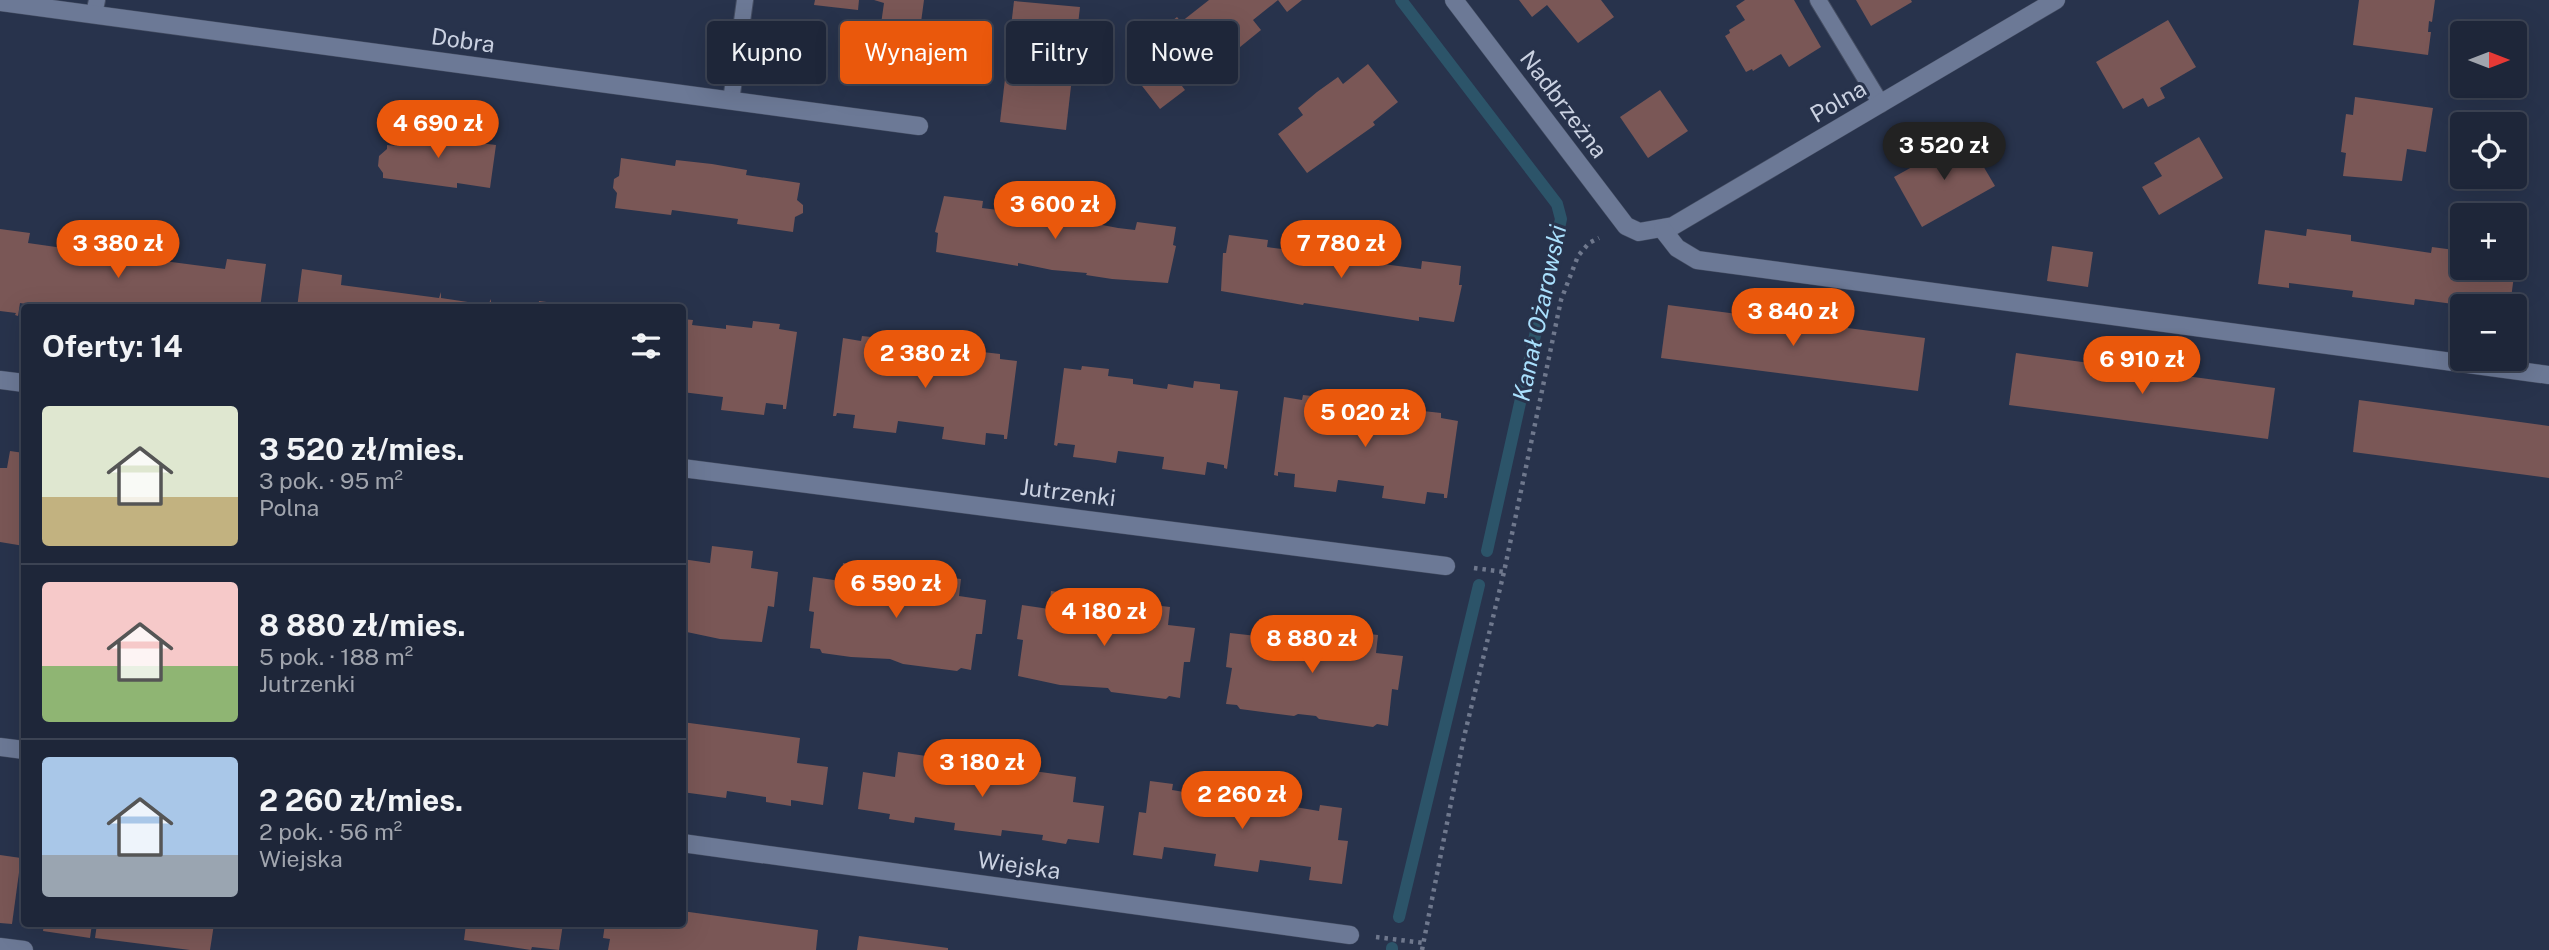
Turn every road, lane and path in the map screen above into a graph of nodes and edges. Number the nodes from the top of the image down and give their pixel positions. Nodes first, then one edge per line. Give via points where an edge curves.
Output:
1 (745, 0) edge
2 (1454, 0) edge
3 (1818, 0) edge
4 (2056, 0) edge
5 (0, 2) edge
6 (95, 7) edge
7 (731, 100) junction
8 (1881, 104) junction
9 (919, 126) dead end
10 (1632, 229) junction
11 (1663, 230) junction
12 (2549, 375) edge
13 (0, 380) edge
14 (21, 383) edge
15 (686, 469) edge
16 (1447, 566) dead end
17 (0, 747) edge
18 (21, 750) edge
19 (686, 844) edge
20 (1350, 935) joint
21 (1424, 943) junction
22 (0, 947) edge
23 (24, 950) edge
24 (1422, 950) edge

1 - 7 lane
2 - 10 street, Nadbrzeżna
3 - 8 lane
4 - 8 street, Polna
5 - 6 street, Dobra
6 - 7 street, Dobra
7 - 9 street, Dobra
8 - 11 street, Polna
10 - 11 street, Polna
10 - 21 path via 1589,243 1578,256 1561,300 1464,737
11 - 12 street via 1677,248 1697,260
13 - 14 street
15 - 16 street, Jutrzenki
17 - 18 street
19 - 20 street, Wiejska
20 - 21 path
21 - 24 path
22 - 23 street

